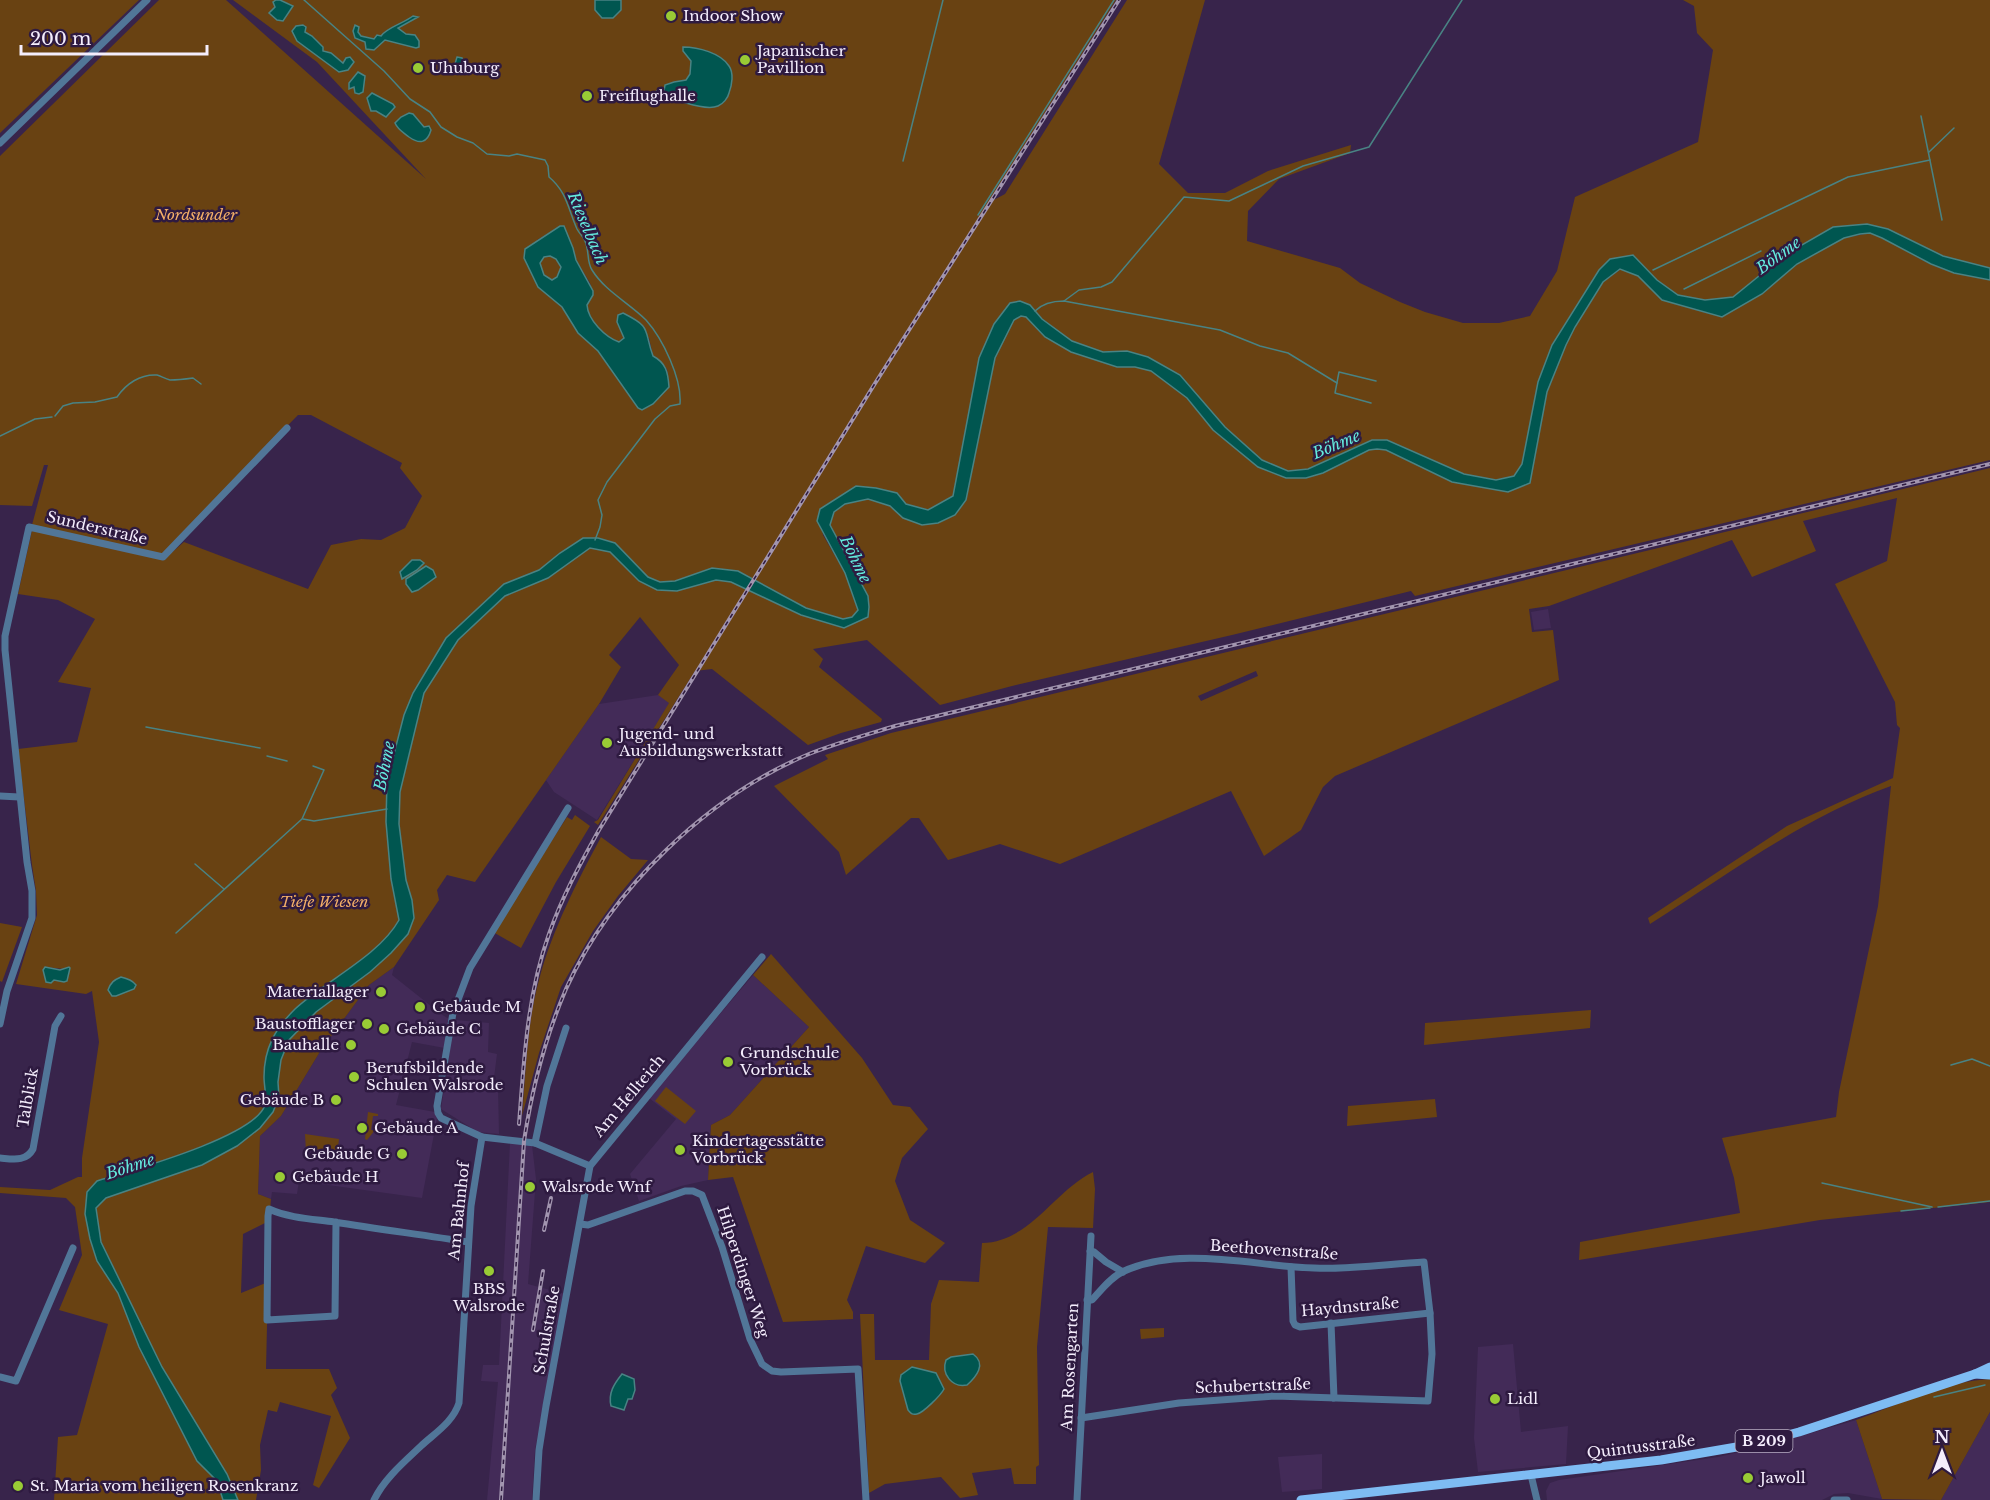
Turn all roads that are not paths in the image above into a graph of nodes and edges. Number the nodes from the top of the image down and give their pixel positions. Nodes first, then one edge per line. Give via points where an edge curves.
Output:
1 (147, 0) edge
2 (0, 143) edge
3 (288, 428) dead end
4 (3, 669) edge
5 (0, 796) edge
6 (19, 797) junction
7 (568, 808) dead end
8 (762, 957) dead end
9 (61, 1016) dead end
10 (0, 1024) edge
11 (566, 1028) dead end
12 (482, 1137) junction
13 (536, 1143) junction
14 (0, 1158) edge
15 (590, 1166) junction
16 (336, 1222) junction
17 (580, 1224) junction
18 (1091, 1236) dead end
19 (468, 1242) junction
20 (73, 1248) dead end
21 (1090, 1251) junction
22 (1291, 1267) junction
23 (1123, 1272) junction
24 (1087, 1300) junction
25 (1430, 1313) junction
26 (1331, 1323) junction
27 (1990, 1367) edge
28 (1975, 1374) junction
29 (1990, 1375) edge
30 (0, 1377) edge
31 (1334, 1398) junction
32 (1081, 1418) junction
33 (1531, 1475) junction
34 (374, 1500) edge
35 (536, 1500) edge
36 (866, 1500) edge
37 (1077, 1500) edge
38 (1301, 1500) edge
39 (1537, 1500) edge
40 (1834, 1500) edge
41 (1847, 1500) edge

1 - 2 street
3 - 4 street, Sunderstraße via 163,556 29,527
4 - 6 street, Sunderstraße
5 - 6 street
6 - 10 street, Sunderstraße via 33,910
7 - 12 street via 470,968 453,1014 438,1113 446,1121
8 - 15 street, Am Hellteich
9 - 14 street, Talblick via 54,1026 30,1156
11 - 13 street via 547,1086
12 - 13 street
12 - 19 street, Am Bahnhof
13 - 15 street
15 - 17 street, Schulstraße
16 - 16 street via 269,1209 267,1320 335,1316
16 - 19 street
17 - 35 street, Schulstraße via 541,1439
17 - 36 street, Hilperdinger Weg via 588,1225 685,1191 702,1194 746,1329 762,1364 781,1372 858,1370
18 - 21 street, Am Rosengarten
19 - 34 street, Am Bahnhof via 461,1395 457,1410 385,1482
20 - 30 street via 16,1381
21 - 23 street
21 - 24 street, Am Rosengarten
22 - 23 street, Beethovenstraße via 1191,1258
22 - 25 street, Beethovenstraße via 1424,1262
22 - 26 street, Haydnstraße via 1295,1325
23 - 24 street, Beethovenstraße via 1092,1300
24 - 32 street, Am Rosengarten
25 - 26 street, Haydnstraße
25 - 31 street, Schubertstraße via 1428,1401
26 - 31 street
27 - 28 main road, Quintusstraße / B 209
28 - 29 main road, Quintusstraße / B 209
28 - 33 main road, Quintusstraße / B 209 via 1754,1444 1662,1460
31 - 32 street, Schubertstraße via 1214,1400
32 - 37 street, Am Rosengarten
33 - 38 main road, Quintusstraße / B 209
33 - 39 street
40 - 41 street

